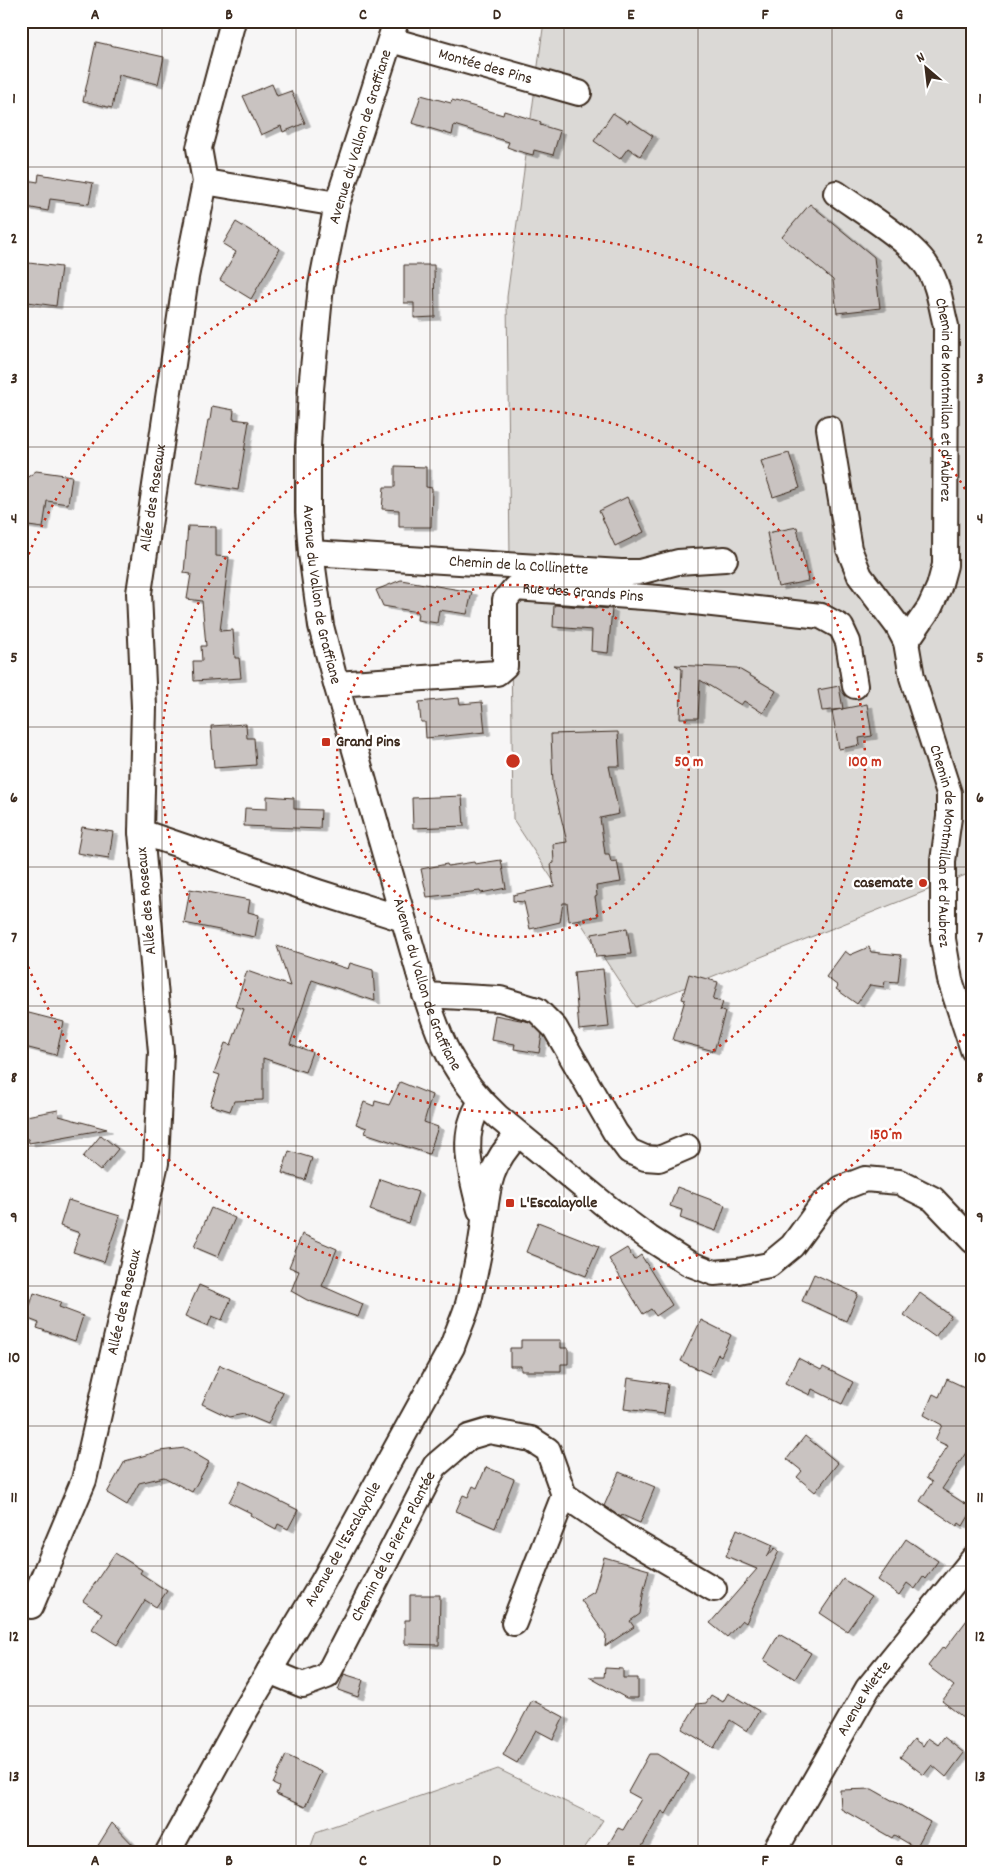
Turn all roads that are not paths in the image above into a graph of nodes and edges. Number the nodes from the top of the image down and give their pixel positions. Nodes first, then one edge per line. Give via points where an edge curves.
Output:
1 (233, 21) edge
2 (393, 31) edge
3 (579, 93) dead end
4 (205, 182) junction
5 (836, 193) dead end
6 (337, 204) junction
7 (829, 428) dead end
8 (311, 553) junction
9 (725, 559) dead end
10 (906, 642) junction
11 (336, 684) junction
12 (855, 686) dead end
13 (140, 832) junction
14 (403, 919) junction
15 (425, 995) junction
16 (973, 1050) edge
17 (481, 1102) junction
18 (518, 1135) junction
19 (687, 1147) dead end
20 (483, 1224) junction
21 (973, 1241) edge
22 (564, 1495) junction
23 (973, 1559) edge
24 (714, 1589) dead end
25 (31, 1606) dead end
26 (514, 1623) dead end
27 (269, 1671) junction
28 (168, 1852) edge
29 (774, 1852) edge

1 - 4 street, Allée des Roseaux via 199,148
2 - 3 street, Montée des Pins
2 - 6 street, Avenue du Vallon de Graffiane
4 - 6 street
4 - 13 street, Allée des Roseaux via 186,277 139,593 144,707
5 - 10 street, Chemin de Montmillan et d'Aubrez via 911,247 928,267 946,326 945,566 930,607
6 - 8 street, Avenue du Vallon de Graffiane via 321,286 312,389 308,447
7 - 10 street, Chemin de Montmillan et d'Aubrez via 849,549 860,576
8 - 9 street, Chemin de la Collinette via 621,572 639,572 678,562
8 - 11 street, Avenue du Vallon de Graffiane via 321,626
10 - 16 street, Chemin de Montmillan et d'Aubrez via 912,677 949,794 943,861 943,939 950,980
11 - 12 street, Rue des Grands Pins via 497,673 505,666 505,600 515,588 658,598 821,616 841,627 848,642
11 - 14 street, Avenue du Vallon de Graffiane
13 - 14 street
13 - 25 street, Allée des Roseaux via 161,1052 156,1162 84,1480
14 - 15 street, Avenue du Vallon de Graffiane
15 - 17 street, Avenue du Vallon de Graffiane via 441,1042 463,1080
15 - 19 street via 500,999 537,1010 555,1028 629,1151 645,1158 659,1159
17 - 18 street, Avenue du Vallon de Graffiane
17 - 20 street, Avenue de l'Escalayolle via 473,1114 467,1141
18 - 20 street, Avenue de l'Escalayolle via 493,1169
18 - 21 street, Avenue du Vallon de Graffiane via 649,1238 688,1263 714,1273 769,1264 792,1246 822,1205 842,1188 866,1179 899,1182 934,1198
20 - 27 street, Avenue de l'Escalayolle via 468,1305 452,1347 322,1583
22 - 24 street via 624,1536
22 - 26 street
22 - 27 street, Chemin de la Pierre Plantée via 548,1450 531,1439 489,1432 469,1437 435,1466 327,1676 303,1685
23 - 29 street, Avenue Miette via 868,1688
27 - 28 street, Avenue de l'Escalayolle

